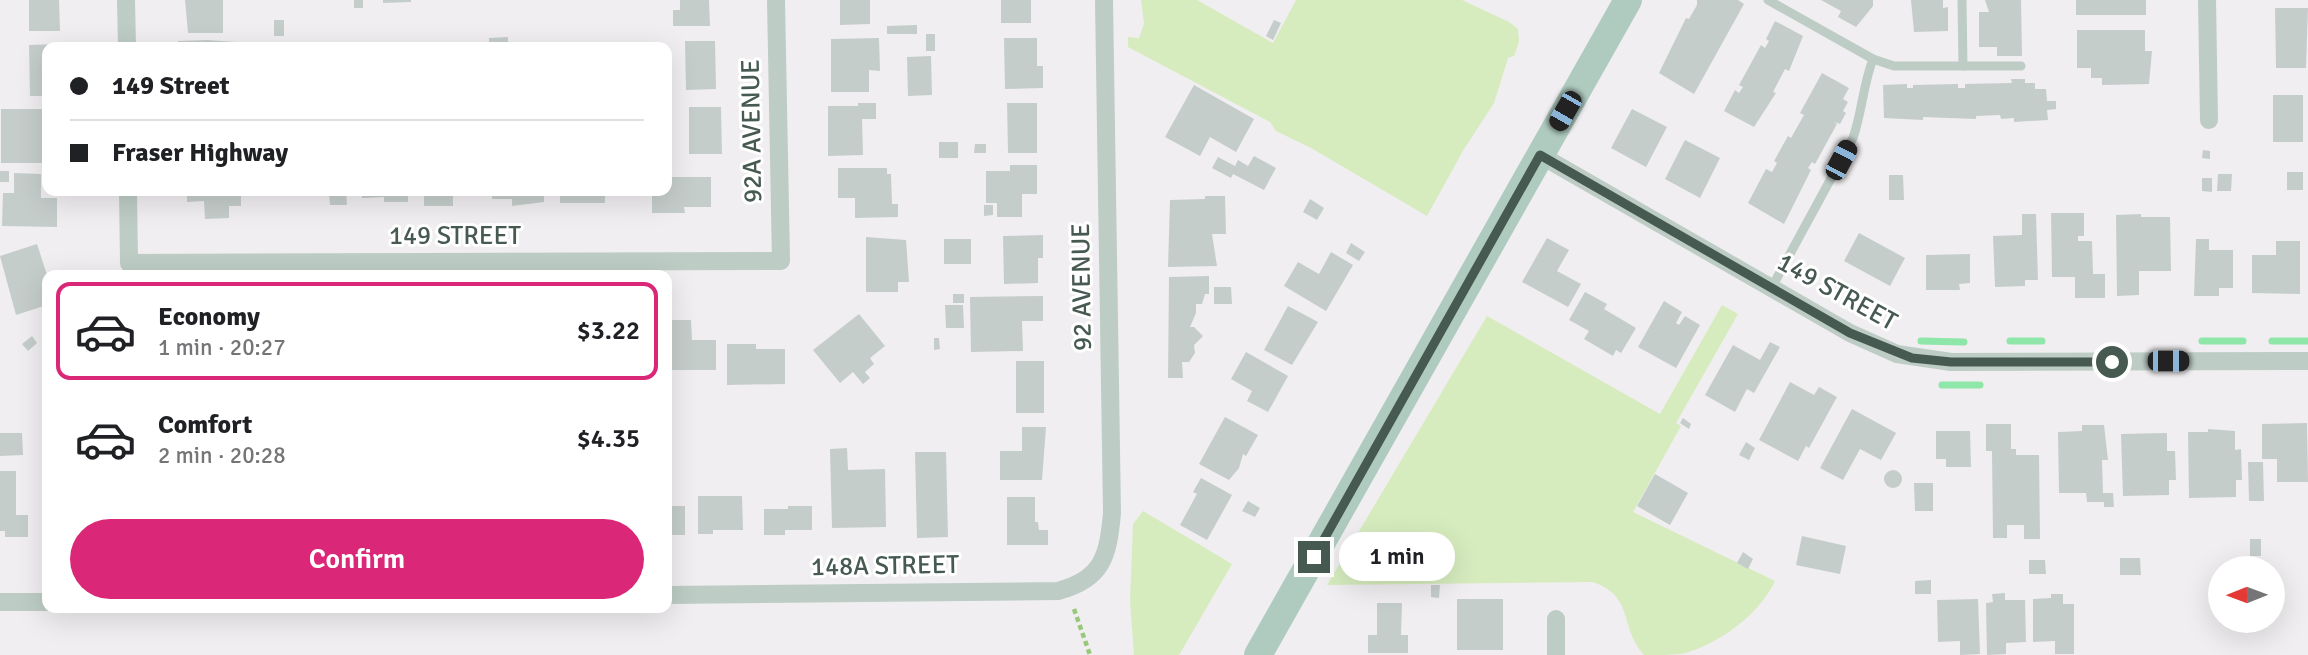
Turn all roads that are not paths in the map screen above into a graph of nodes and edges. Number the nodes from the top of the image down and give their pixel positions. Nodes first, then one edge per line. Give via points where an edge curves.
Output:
1 (126, 0) edge
2 (776, 0) edge
3 (1104, 0) edge
4 (1628, 0) edge
5 (1768, 0) edge
6 (1962, 0) edge
7 (2207, 0) edge
8 (127, 42) edge
9 (1873, 59) junction
10 (1963, 66) junction
11 (2021, 66) dead end
12 (2209, 120) dead end
13 (1540, 155) junction
14 (128, 196) edge
15 (781, 261) joint
16 (1772, 286) junction
17 (2308, 361) edge
18 (1097, 571) joint
19 (672, 595) edge
20 (0, 602) edge
21 (42, 602) edge
22 (1556, 619) dead end
23 (1259, 654) edge
24 (1556, 655) edge

1 - 8 street
2 - 15 street, 92A AVENUE
3 - 18 street, 92 AVENUE via 1112,513 1109,545
4 - 13 main road
5 - 9 lane
6 - 10 lane
7 - 12 street
9 - 10 lane via 1894,66
9 - 16 lane via 1853,138
10 - 11 lane
13 - 16 street, 149 STREET
13 - 23 main road
14 - 15 street, 149 STREET via 129,263
16 - 17 street, 149 STREET via 1850,333 1912,358 1972,363
18 - 19 street, 148A STREET via 1079,585 1058,591
20 - 21 street
22 - 24 street

